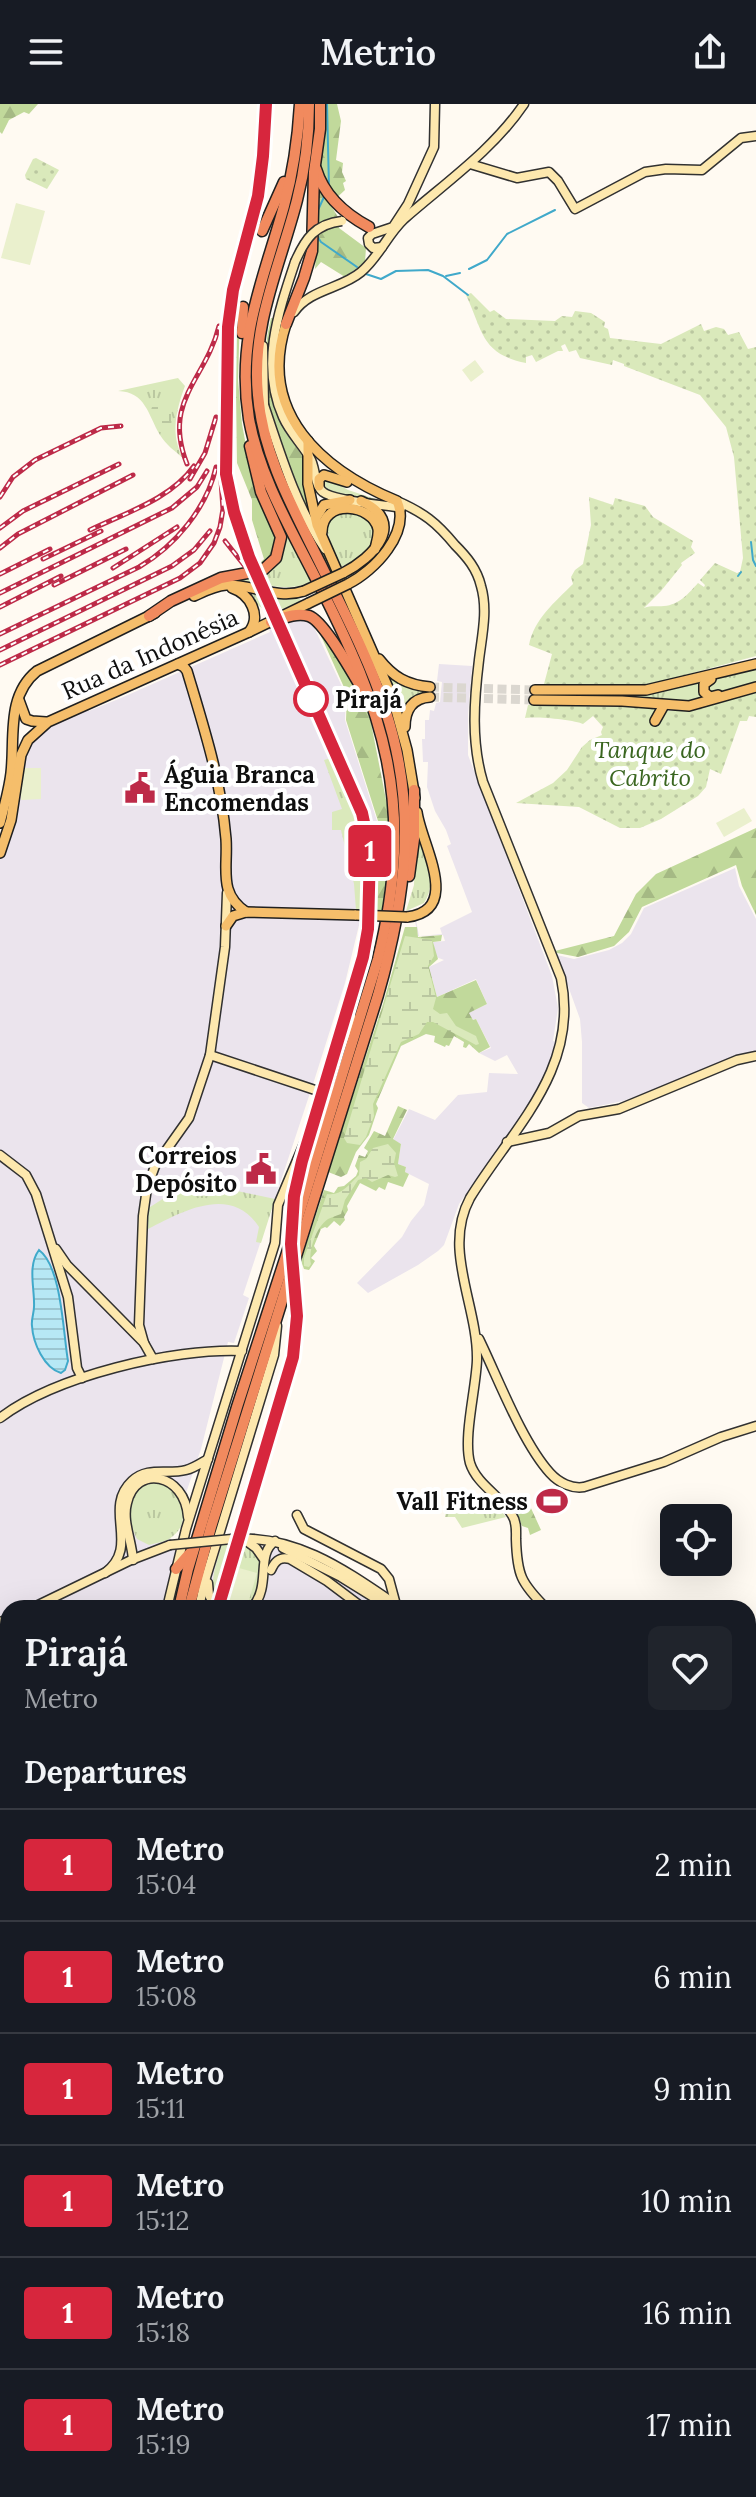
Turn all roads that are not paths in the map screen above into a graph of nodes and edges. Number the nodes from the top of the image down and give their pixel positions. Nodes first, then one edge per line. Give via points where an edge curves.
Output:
1 (300, 104) edge
2 (309, 104) edge
3 (320, 104) edge
4 (435, 104) edge
5 (524, 104) edge
6 (756, 136) edge
7 (297, 138) junction
8 (315, 159) junction
9 (470, 164) junction
10 (412, 208) junction
11 (369, 227) junction
12 (385, 230) junction
13 (262, 231) dead end
14 (382, 247) junction
15 (243, 307) dead end
16 (286, 324) junction
17 (262, 337) dead end
18 (245, 367) junction
19 (251, 388) junction
20 (264, 405) junction
21 (308, 441) junction
22 (308, 455) junction
23 (319, 486) junction
24 (377, 493) junction
25 (355, 500) junction
26 (399, 509) junction
27 (417, 511) junction
28 (317, 525) junction
29 (375, 549) junction
30 (326, 550) junction
31 (221, 586) junction
32 (149, 616) junction
33 (271, 622) junction
34 (361, 628) junction
35 (249, 632) junction
36 (178, 664) junction
37 (756, 664) edge
38 (729, 671) junction
39 (756, 687) edge
40 (745, 690) junction
41 (20, 692) junction
42 (535, 695) tunnel mouth
43 (622, 696) junction
44 (664, 705) junction
45 (375, 710) junction
46 (655, 721) dead end
47 (48, 722) junction
48 (407, 750) junction
49 (414, 790) junction
50 (0, 823) edge
51 (0, 853) edge
52 (227, 893) junction
53 (246, 912) junction
54 (403, 913) junction
55 (226, 926) junction
56 (371, 983) junction
57 (352, 1018) joint
58 (353, 1038) junction
59 (210, 1055) junction
60 (756, 1056) edge
61 (324, 1093) junction
62 (312, 1125) junction
63 (507, 1142) junction
64 (0, 1155) edge
65 (48, 1234) junction
66 (77, 1275) junction
67 (64, 1282) junction
68 (278, 1313) junction
69 (139, 1325) junction
70 (130, 1329) junction
71 (477, 1335) junction
72 (144, 1343) junction
73 (242, 1351) junction
74 (153, 1359) junction
75 (490, 1361) junction
76 (477, 1368) junction
77 (495, 1372) junction
78 (82, 1378) junction
79 (0, 1418) edge
80 (756, 1426) edge
81 (209, 1459) junction
82 (297, 1515) dead end
83 (188, 1522) junction
84 (238, 1539) junction
85 (132, 1543) junction
86 (275, 1544) junction
87 (194, 1548) junction
88 (122, 1550) junction
89 (150, 1552) junction
90 (264, 1558) junction
91 (132, 1560) junction
92 (176, 1569) junction
93 (209, 1569) junction
94 (271, 1570) junction
95 (105, 1573) junction
96 (49, 1600) edge
97 (169, 1600) edge
98 (181, 1600) edge
99 (191, 1600) edge
100 (201, 1600) edge
101 (212, 1600) edge
102 (258, 1600) edge
103 (262, 1600) edge
104 (352, 1600) edge
105 (384, 1600) edge
106 (391, 1600) edge
107 (538, 1600) edge

1 - 7 highway
2 - 19 highway via 302,181 270,284
3 - 8 highway
4 - 10 main road via 434,147
5 - 9 main road
6 - 9 main road via 741,138 702,170 645,172 575,209 549,172 517,178
7 - 13 highway via 282,190
7 - 18 highway via 285,204 250,320
8 - 11 highway via 317,174 333,200
8 - 16 highway via 312,251
9 - 10 main road
10 - 12 main road
10 - 14 main road
11 - 12 main road
11 - 22 main road, bridge via 342,221 314,230 295,262 273,337 272,377 283,418
12 - 14 main road via 368,238 373,248
14 - 16 main road via 360,273 301,303
15 - 18 highway
16 - 21 main road via 279,354 283,393
17 - 20 main road
18 - 19 highway
19 - 20 main road
19 - 32 highway via 248,437 258,483 281,537 276,558 263,570 221,578
19 - 45 highway via 254,440 269,483
19 - 54 highway via 274,467 365,657 393,735 405,820
20 - 30 main road via 315,535
21 - 22 main road
21 - 24 main road via 331,465
22 - 23 main road
22 - 28 main road
23 - 24 main road via 324,475
23 - 25 main road via 326,494
24 - 26 main road
25 - 26 main road
25 - 28 main road via 324,505
25 - 29 main road via 374,508 382,520 383,534
26 - 27 main road
26 - 27 main road via 404,514
26 - 33 main road, Rua da Indonésia, bridge via 393,539 367,572
27 - 63 main road via 436,523 479,578 484,599 474,726 478,763 561,978 565,1010 558,1052 539,1098
28 - 30 main road
29 - 30 main road via 374,520 341,508 324,521
29 - 31 main road, bridge via 359,565 304,591 285,595
30 - 34 main road
31 - 32 main road
31 - 35 main road via 238,590 250,602 255,623
32 - 41 main road via 37,671
33 - 35 main road, Rua da Indonésia
33 - 45 highway via 299,615 314,618
34 - 48 main road via 393,699
34 - 48 main road via 392,674 430,692 407,710
35 - 36 main road, Rua da Indonésia
36 - 47 main road, Rua da Indonésia
36 - 52 main road via 187,671 220,787
37 - 38 main road
38 - 40 main road via 706,681 706,694
38 - 43 main road
39 - 40 main road
40 - 44 main road via 695,705
41 - 47 main road via 26,719
41 - 50 main road
42 - 43 main road
43 - 44 main road
44 - 46 main road
45 - 56 highway via 388,764 395,848 389,909
47 - 51 main road, Rua da Indonésia via 28,740 21,755
48 - 49 main road
49 - 54 highway via 413,851
49 - 54 main road via 437,889 425,911
52 - 53 main road
52 - 55 main road
53 - 54 main road, bridge
53 - 55 main road via 233,916
54 - 68 highway
55 - 59 main road
56 - 57 highway
56 - 58 highway
57 - 61 main road
58 - 62 highway
58 - 87 highway
59 - 61 main road
59 - 69 main road via 189,1118 155,1166 147,1188
60 - 63 main road via 619,1109 579,1116 549,1133
61 - 62 main road
62 - 73 main road via 278,1205 275,1243
63 - 71 main road via 465,1206 459,1234
64 - 65 main road via 31,1183
65 - 66 main road
65 - 67 main road
66 - 67 main road
66 - 70 main road
67 - 78 main road
68 - 93 main road via 274,1355
68 - 99 highway
69 - 70 main road
69 - 72 main road
70 - 72 main road
71 - 75 main road
71 - 76 main road
72 - 74 main road
73 - 74 main road
73 - 81 main road
74 - 78 main road
75 - 76 main road via 483,1360
75 - 77 main road
76 - 77 main road
76 - 107 main road via 471,1465 514,1517 520,1576
77 - 80 main road via 544,1466 575,1488 664,1462
78 - 79 main road
81 - 83 main road
81 - 88 main road via 188,1470 151,1472 131,1481 120,1505
82 - 106 main road via 304,1529 381,1569 392,1586
83 - 85 main road via 186,1503 176,1487 147,1480 132,1490 126,1505
83 - 92 main road
84 - 86 main road
84 - 89 main road, bridge via 170,1545
84 - 90 main road
85 - 89 main road
85 - 91 main road
86 - 90 main road
86 - 94 main road
86 - 105 main road via 323,1559
87 - 92 highway
87 - 98 highway
88 - 91 main road
88 - 95 main road
89 - 91 main road
90 - 102 main road
91 - 95 main road
92 - 97 main road
93 - 100 main road
93 - 101 main road
94 - 103 main road
94 - 104 main road via 275,1562 290,1559
95 - 96 main road

